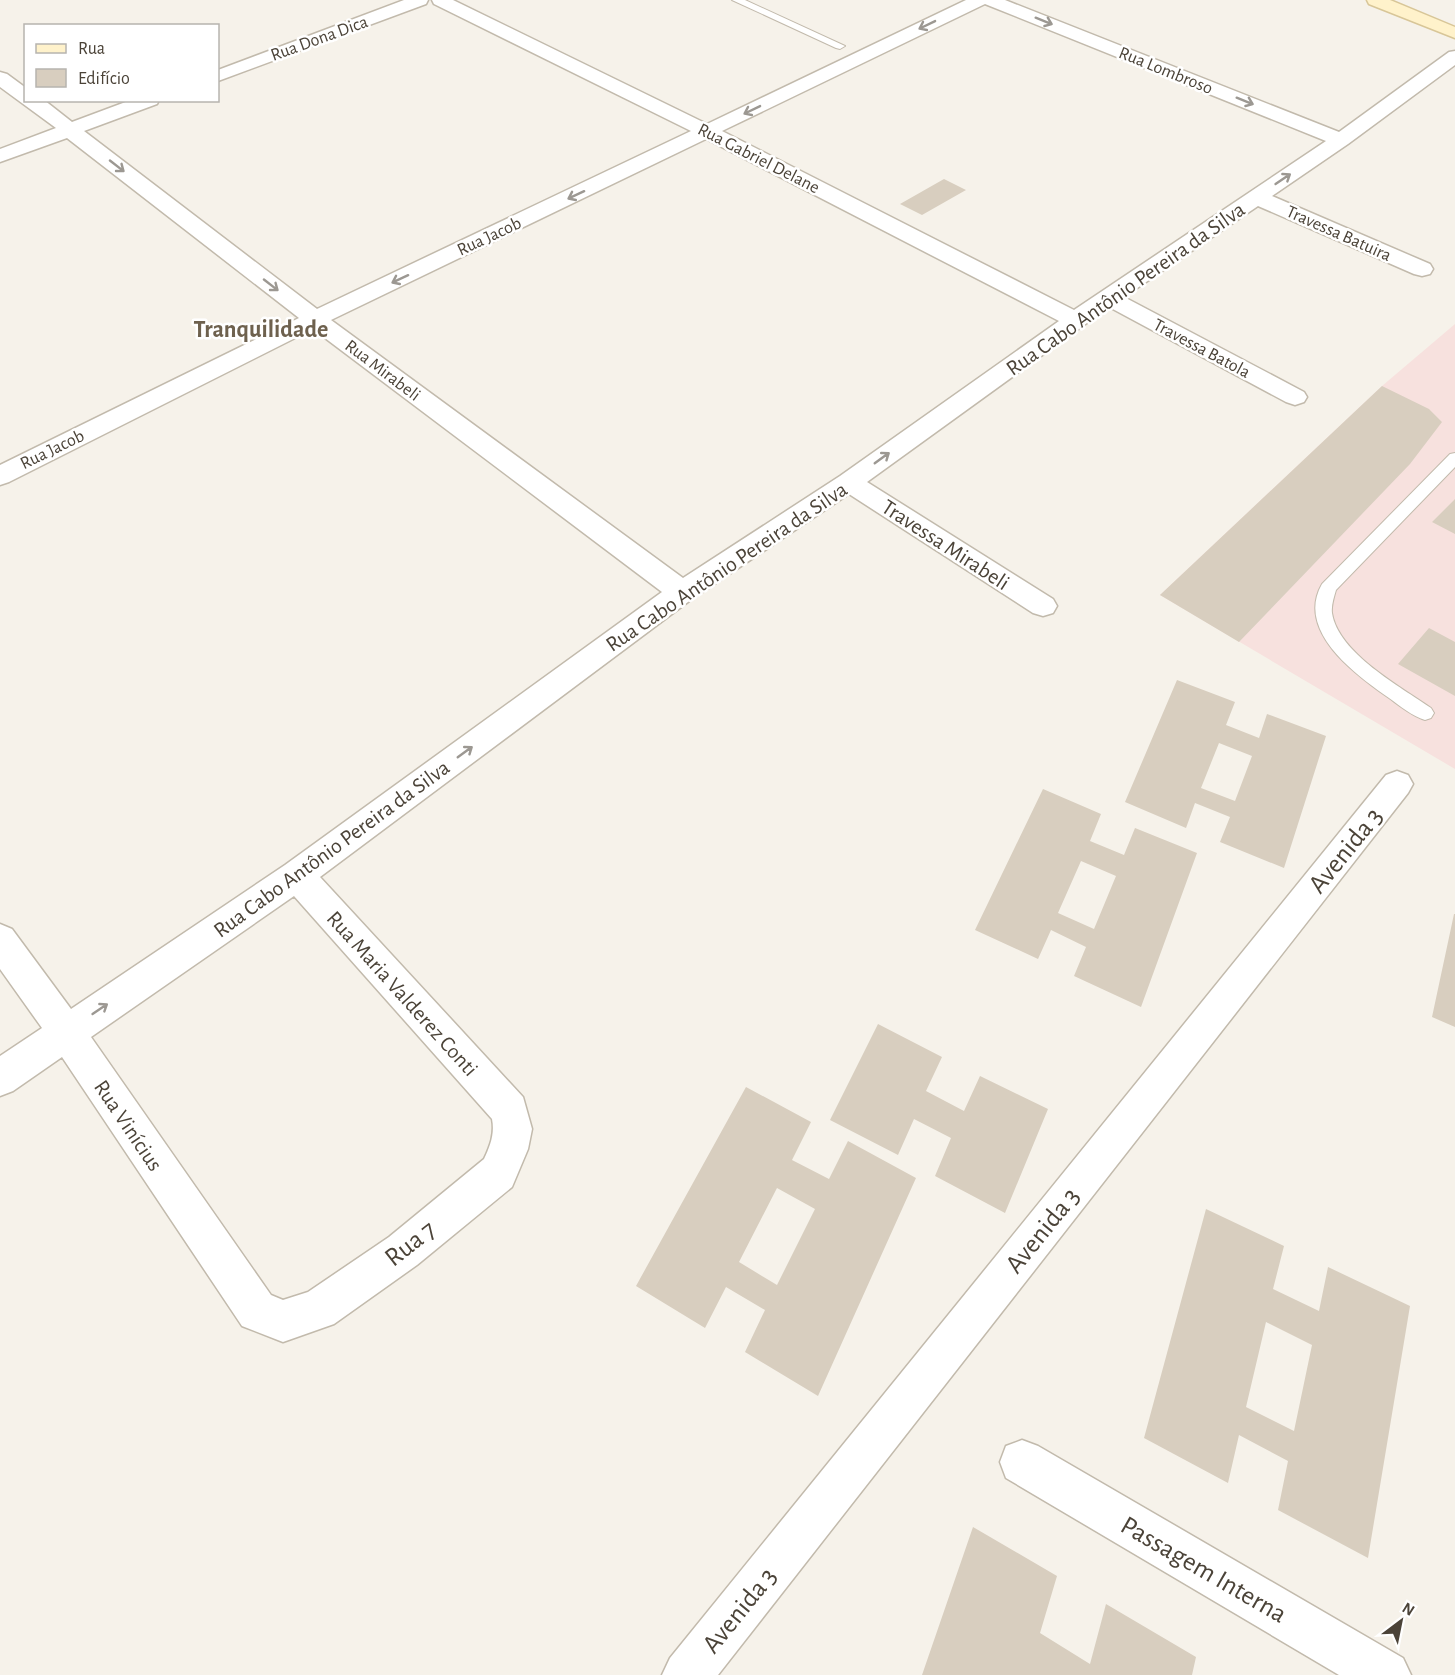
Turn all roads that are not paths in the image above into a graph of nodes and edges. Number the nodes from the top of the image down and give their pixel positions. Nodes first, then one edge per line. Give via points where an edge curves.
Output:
1 (420, 0) edge
2 (440, 0) edge
3 (737, 0) edge
4 (980, 0) edge
5 (990, 0) edge
6 (1375, 0) edge
7 (1455, 33) edge
8 (840, 46) dead end
9 (1455, 56) edge
10 (219, 75) edge
11 (0, 78) edge
12 (24, 96) edge
13 (34, 102) edge
14 (145, 102) edge
15 (71, 130) junction
16 (708, 132) junction
17 (1341, 140) junction
18 (0, 156) edge
19 (1256, 197) junction
20 (1422, 269) dead end
21 (1109, 298) junction
22 (315, 319) junction
23 (1075, 321) junction
24 (1295, 397) dead end
25 (1455, 458) edge
26 (0, 476) edge
27 (849, 482) junction
28 (682, 592) junction
29 (1043, 606) dead end
30 (1425, 713) dead end
31 (1397, 784) dead end
32 (297, 876) junction
33 (0, 940) edge
34 (66, 1032) junction
35 (0, 1078) edge
36 (509, 1110) joint
37 (257, 1311) joint
38 (1022, 1462) dead end
39 (687, 1675) edge
40 (1386, 1675) edge

1 - 10 street, Rua Dona Dica
2 - 16 street, Rua Gabriel Delane
3 - 8 lane
4 -> 16 street, Rua Jacob
5 -> 17 street, Rua Lombroso
6 - 7 main road
9 - 17 street, Rua Cabo Antônio Pereira da Silva
11 - 12 street
13 - 15 street, Rua Mirabeli
14 - 15 street
15 - 18 street
15 -> 22 street, Rua Mirabeli
16 -> 22 street, Rua Jacob
16 - 23 street, Rua Gabriel Delane
19 -> 17 street, Rua Cabo Antônio Pereira da Silva
19 - 20 street, Travessa Batuira
19 - 21 street, Rua Cabo Antônio Pereira da Silva
21 - 23 street, Rua Cabo Antônio Pereira da Silva
21 - 24 street, Travessa Batola
22 - 26 street, Rua Jacob
22 - 28 street, Rua Mirabeli
27 -> 23 street, Rua Cabo Antônio Pereira da Silva
25 - 30 lane via 1328,588 1323,614 1353,662
27 - 28 street, Rua Cabo Antônio Pereira da Silva
27 - 29 street, Travessa Mirabeli
32 -> 28 street, Rua Cabo Antônio Pereira da Silva
31 - 39 street, Avenida 3
34 -> 32 street, Rua Cabo Antônio Pereira da Silva
32 - 36 street, Rua Maria Valderez Conti
33 - 34 street, Rua Vinícius
34 - 35 street, Rua Cabo Antônio Pereira da Silva
34 - 37 street, Rua Vinícius
36 - 37 street, Rua 7 via 513,1129 498,1173 402,1251 319,1309 283,1322
38 - 40 street, Passagem Interna

